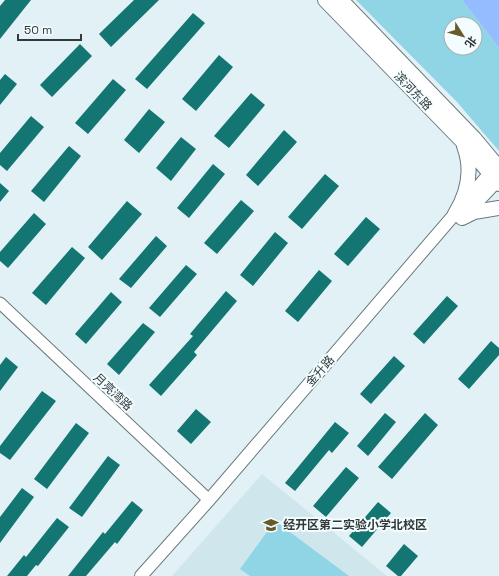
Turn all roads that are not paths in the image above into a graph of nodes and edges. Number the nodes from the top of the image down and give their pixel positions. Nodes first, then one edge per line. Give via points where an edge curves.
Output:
1 (325, 0) edge
2 (341, 0) edge
3 (463, 142) junction
4 (497, 175) edge
5 (499, 208) edge
6 (458, 216) junction
7 (0, 303) edge
8 (209, 500) junction
9 (141, 576) edge
10 (152, 576) edge

1 - 3 main road, 滨河东路
2 - 4 main road, 滨河东路 via 474,138
3 - 4 main road, 滨河东路
3 - 6 main road via 467,154 469,179
4 - 6 main road, 金升路
5 - 6 main road
6 - 8 main road, 金升路
6 - 10 main road, 金升路
7 - 8 street, 月亮湾路
8 - 9 main road, 金升路

